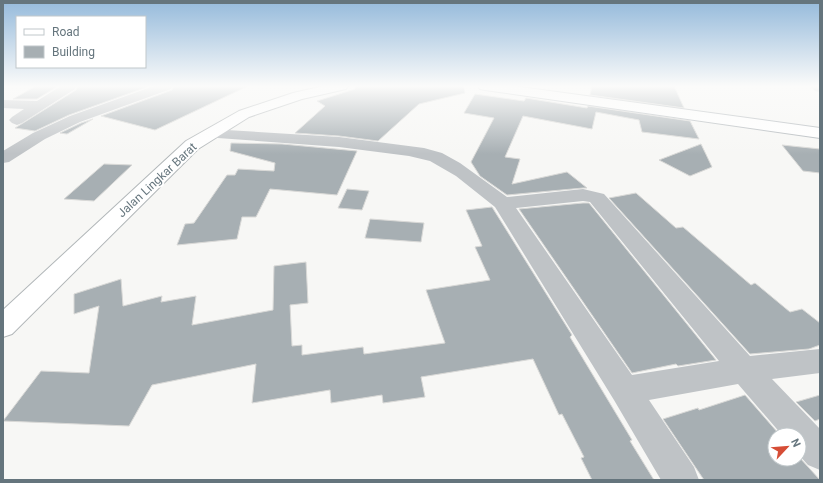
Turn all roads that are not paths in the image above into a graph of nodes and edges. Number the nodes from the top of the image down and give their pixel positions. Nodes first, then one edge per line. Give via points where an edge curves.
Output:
1 (35, 109) edge
2 (104, 109) edge
3 (260, 109) edge
4 (645, 109) edge
5 (17, 120) dead end
6 (820, 133) edge
7 (210, 134) junction
8 (3, 158) edge
9 (503, 203) junction
10 (3, 326) edge
11 (820, 361) edge
12 (744, 370) junction
13 (625, 390) junction
14 (820, 453) edge
15 (681, 480) edge

1 - 5 street
2 - 8 street via 39,136
3 - 7 main road, Jalan Lingkar Barat via 244,114
4 - 6 main road
7 - 9 street via 337,141 436,156 462,171
7 - 10 main road, Jalan Lingkar Barat via 192,145
9 - 12 street via 583,195 597,198
9 - 13 street
11 - 12 street
12 - 13 street
12 - 14 street
13 - 15 street

